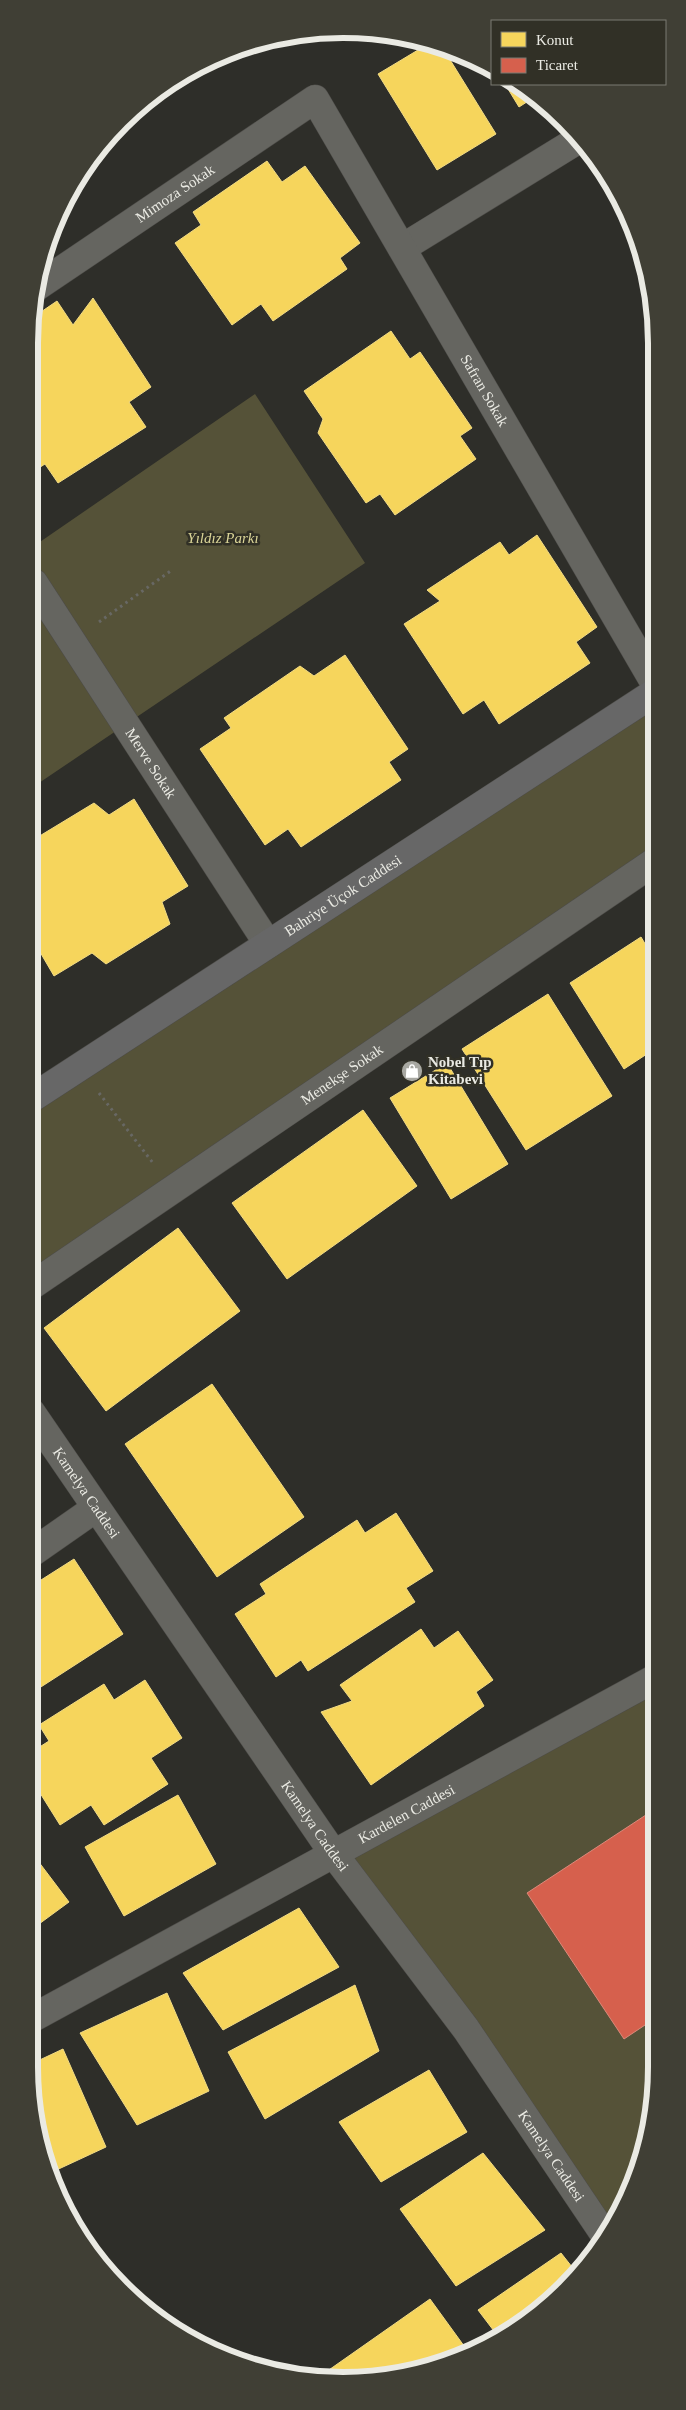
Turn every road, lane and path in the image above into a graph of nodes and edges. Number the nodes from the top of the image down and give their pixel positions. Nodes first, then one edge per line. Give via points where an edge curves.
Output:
1 (315, 99) joint
2 (573, 143) edge
3 (402, 248) junction
4 (43, 283) edge
5 (172, 570) dead end
6 (38, 589) edge
7 (72, 641) junction
8 (648, 672) edge
9 (648, 697) edge
10 (648, 866) edge
11 (268, 944) junction
12 (77, 1068) junction
13 (38, 1094) edge
14 (173, 1190) junction
15 (38, 1281) edge
16 (38, 1422) edge
17 (96, 1508) junction
18 (38, 1548) edge
19 (648, 1682) edge
20 (333, 1854) junction
21 (38, 2015) edge
22 (601, 2230) edge

1 - 3 street, Safran Sokak
1 - 4 street, Mimoza Sokak
2 - 3 street
3 - 8 street, Safran Sokak
5 - 7 path
6 - 7 street, Merve Sokak
7 - 11 street, Merve Sokak
9 - 11 main road, Bahriye Üçok Caddesi
10 - 14 street, Menekşe Sokak
11 - 12 main road, Bahriye Üçok Caddesi
12 - 13 main road, Bahriye Üçok Caddesi
12 - 14 path via 117,1113
14 - 15 street, Menekşe Sokak
16 - 17 street, Kamelya Caddesi
17 - 18 street
17 - 20 street, Kamelya Caddesi
19 - 20 street, Kardelen Caddesi
20 - 21 street, Kardelen Caddesi
20 - 22 street, Kamelya Caddesi via 466,2030

